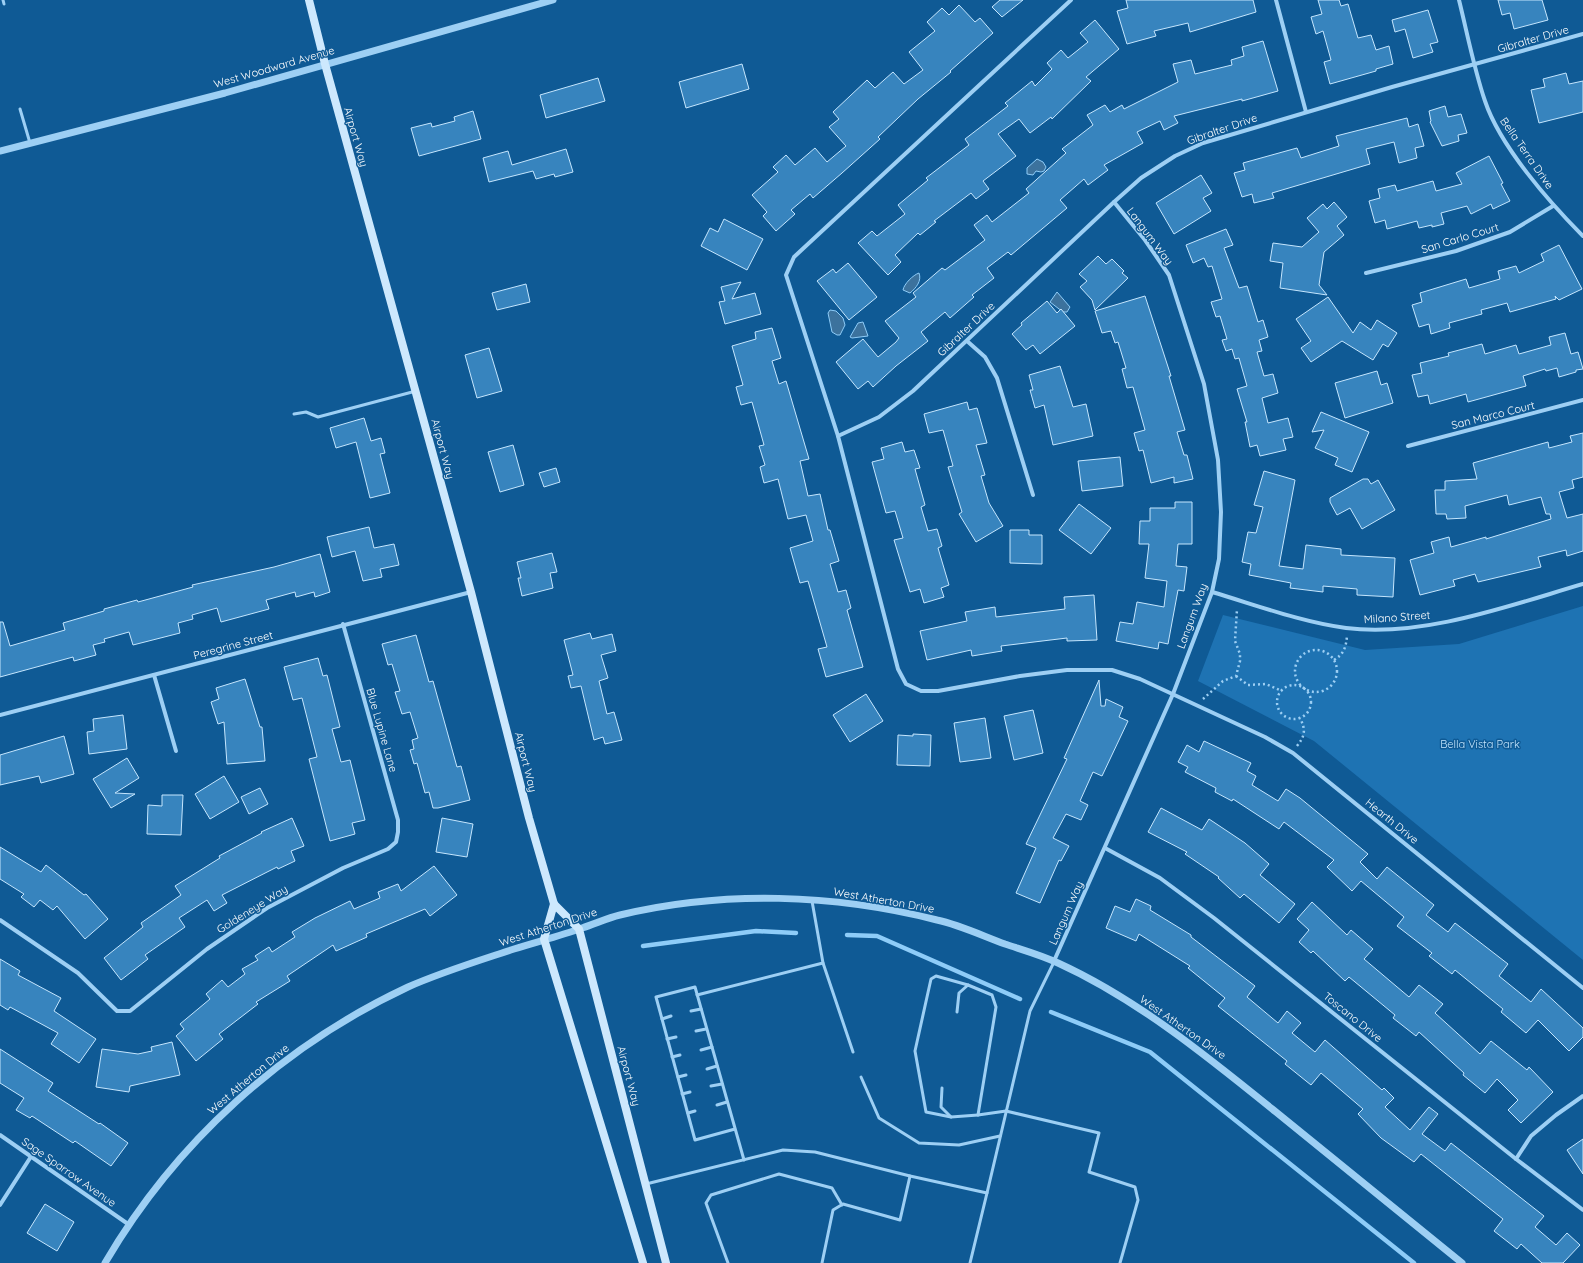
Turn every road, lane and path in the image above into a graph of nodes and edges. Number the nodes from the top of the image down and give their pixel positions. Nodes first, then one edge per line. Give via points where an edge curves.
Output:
1 (3, 0) edge
2 (309, 0) edge
3 (553, 0) edge
4 (1071, 0) edge
5 (1276, 0) edge
6 (1459, 0) edge
7 (4, 4) dead end
8 (1583, 34) edge
9 (325, 64) junction
10 (1476, 64) junction
11 (20, 109) dead end
12 (1306, 112) junction
13 (30, 144) junction
14 (0, 151) edge
15 (1114, 202) junction
16 (1553, 206) junction
17 (1583, 236) edge
18 (1366, 273) dead end
19 (967, 341) junction
20 (416, 391) junction
21 (1583, 400) edge
22 (294, 414) dead end
23 (838, 436) junction
24 (1408, 446) dead end
25 (1032, 495) dead end
26 (1583, 584) edge
27 (471, 592) junction
28 (1212, 592) junction
29 (1238, 600) junction
30 (343, 624) junction
31 (1347, 628) junction
32 (1334, 660) junction
33 (154, 676) junction
34 (1236, 676) junction
35 (1305, 689) junction
36 (1282, 692) junction
37 (1172, 694) junction
38 (1196, 705) junction
39 (0, 715) edge
40 (1300, 718) junction
41 (176, 751) dead end
42 (1293, 753) junction
43 (396, 842) joint
44 (1105, 848) junction
45 (811, 899) junction
46 (554, 904) junction
47 (0, 920) edge
48 (579, 929) junction
49 (544, 939) junction
50 (1054, 961) junction
51 (823, 963) junction
52 (968, 985) junction
53 (1583, 988) edge
54 (697, 995) junction
55 (701, 1009) junction
56 (691, 1011) dead end
57 (957, 1012) dead end
58 (671, 1016) dead end
59 (662, 1019) junction
60 (706, 1029) junction
61 (696, 1031) dead end
62 (676, 1037) dead end
63 (668, 1039) junction
64 (712, 1047) junction
65 (701, 1050) dead end
66 (853, 1052) dead end
67 (680, 1055) dead end
68 (672, 1057) junction
69 (717, 1066) junction
70 (707, 1069) dead end
71 (686, 1075) dead end
72 (678, 1077) junction
73 (861, 1077) dead end
74 (722, 1084) junction
75 (711, 1086) dead end
76 (942, 1088) dead end
77 (690, 1092) dead end
78 (682, 1094) junction
79 (1583, 1096) edge
80 (727, 1102) junction
81 (717, 1105) dead end
82 (695, 1111) dead end
83 (1006, 1111) junction
84 (688, 1114) junction
85 (978, 1114) junction
86 (951, 1117) junction
87 (735, 1129) junction
88 (0, 1135) edge
89 (1000, 1136) junction
90 (32, 1156) junction
91 (1516, 1159) junction
92 (744, 1160) junction
93 (910, 1176) junction
94 (646, 1184) junction
95 (987, 1193) junction
96 (0, 1205) edge
97 (842, 1205) junction
98 (1583, 1210) edge
99 (128, 1224) junction
100 (105, 1263) edge
101 (642, 1263) edge
102 (666, 1263) edge
103 (728, 1263) edge
104 (822, 1263) edge
105 (970, 1263) edge
106 (1120, 1263) edge
107 (1462, 1263) edge

1 - 7 lane
2 - 9 main road, Airport Way
3 - 9 street, West Woodward Avenue
4 - 23 street, Hearth Drive via 794,257 786,275
5 - 12 street
6 - 10 street, Bella Terra Drive
8 - 10 street, Gibralter Drive
9 - 13 street, West Woodward Avenue
9 - 20 main road, Airport Way
10 - 12 street, Gibralter Drive
10 - 16 street, Bella Terra Drive via 1492,118
11 - 13 lane
12 - 15 street, Gibralter Drive via 1203,143 1175,156 1141,178
13 - 14 street, West Woodward Avenue
15 - 19 street, Gibralter Drive
15 - 28 street, Langum Way via 1169,275 1204,384 1218,460 1221,512 1219,559
16 - 17 street, Bella Terra Drive
16 - 18 street, San Carlo Court via 1510,232 1456,251
19 - 23 street, Gibralter Drive via 913,391 879,417
19 - 25 street via 984,357 997,378
20 - 22 lane via 318,417 306,412
20 - 27 main road, Airport Way
21 - 24 street, San Marco Court
23 - 37 street, Hearth Drive via 898,669 906,684 921,691 938,691 1067,670 1112,670 1140,679
26 - 31 street, Milano Street via 1446,621 1413,627
27 - 30 street, Peregrine Street
27 - 46 main road, Airport Way via 529,818
28 - 29 street, Milano Street
28 - 37 street, Langum Way
29 - 31 street, Milano Street via 1311,621
29 - 34 path via 1234,633 1240,662
30 - 33 street, Peregrine Street
30 - 43 street, Blue Lupine Lane via 398,820
31 - 32 path via 1345,650 1342,656
32 - 35 path via 1337,673 1331,686 1318,692
32 - 35 path via 1330,654 1317,650 1299,658 1295,671 1296,678
33 - 39 street, Peregrine Street
33 - 41 street
34 - 36 path via 1248,685 1266,684
34 - 38 path via 1223,681
35 - 36 path via 1290,686
35 - 40 path via 1311,698 1311,704 1307,714
36 - 40 path via 1278,701 1279,710 1287,718
37 - 38 street, Hearth Drive
37 - 44 street, Langum Way
38 - 42 street, Hearth Drive
40 - 42 path via 1305,731
42 - 53 street, Hearth Drive
43 - 47 street, Goldeneye Way via 388,849 343,868 267,908 207,949 130,1011 117,1011 78,973
44 - 50 street, Langum Way
44 - 91 street, Toscano Drive via 1160,878 1214,918
45 - 48 street, West Atherton Drive via 741,898 673,904 616,915
45 - 50 street, West Atherton Drive via 870,906 941,920
45 - 51 lane
46 - 48 main road, Airport Way
46 - 49 main road
48 - 49 street, West Atherton Drive
48 - 94 main road, Airport Way
49 - 99 street, West Atherton Drive via 408,987 347,1019 285,1060 221,1114 166,1174
49 - 101 main road
50 - 83 lane via 1030,1011
50 - 107 street, West Atherton Drive via 1132,1005 1212,1061
51 - 54 lane
51 - 66 lane
52 - 57 lane via 960,993
52 - 85 lane via 992,995 996,1007
52 - 86 lane via 936,976 931,979 915,1050 926,1112
54 - 55 lane
54 - 59 lane via 694,987 656,998
55 - 56 lane
55 - 60 lane
58 - 59 lane
59 - 63 lane
60 - 61 lane
60 - 64 lane
62 - 63 lane
63 - 68 lane
64 - 65 lane
64 - 69 lane
67 - 68 lane
68 - 72 lane
69 - 70 lane
69 - 74 lane
71 - 72 lane
72 - 78 lane
73 - 89 lane via 879,1118 919,1144 959,1145
74 - 75 lane
74 - 80 lane
76 - 86 lane via 941,1107
77 - 78 lane
78 - 84 lane
79 - 91 street via 1531,1136
80 - 81 lane
80 - 87 lane
82 - 84 lane
83 - 85 lane
83 - 89 lane
83 - 106 lane via 1099,1133 1088,1172 1135,1187 1138,1200
84 - 87 lane via 695,1140
85 - 86 lane
87 - 92 lane
88 - 90 street, Sage Sparrow Avenue
89 - 95 lane
90 - 96 street
90 - 99 street, Sage Sparrow Avenue
91 - 98 street, Toscano Drive
92 - 93 lane via 783,1150 815,1152
92 - 94 lane
93 - 95 lane
93 - 97 lane via 900,1220
94 - 102 main road, Airport Way
95 - 105 lane
97 - 103 lane via 832,1188 779,1174 711,1195 706,1203
97 - 104 lane via 833,1210
99 - 100 street, West Atherton Drive

